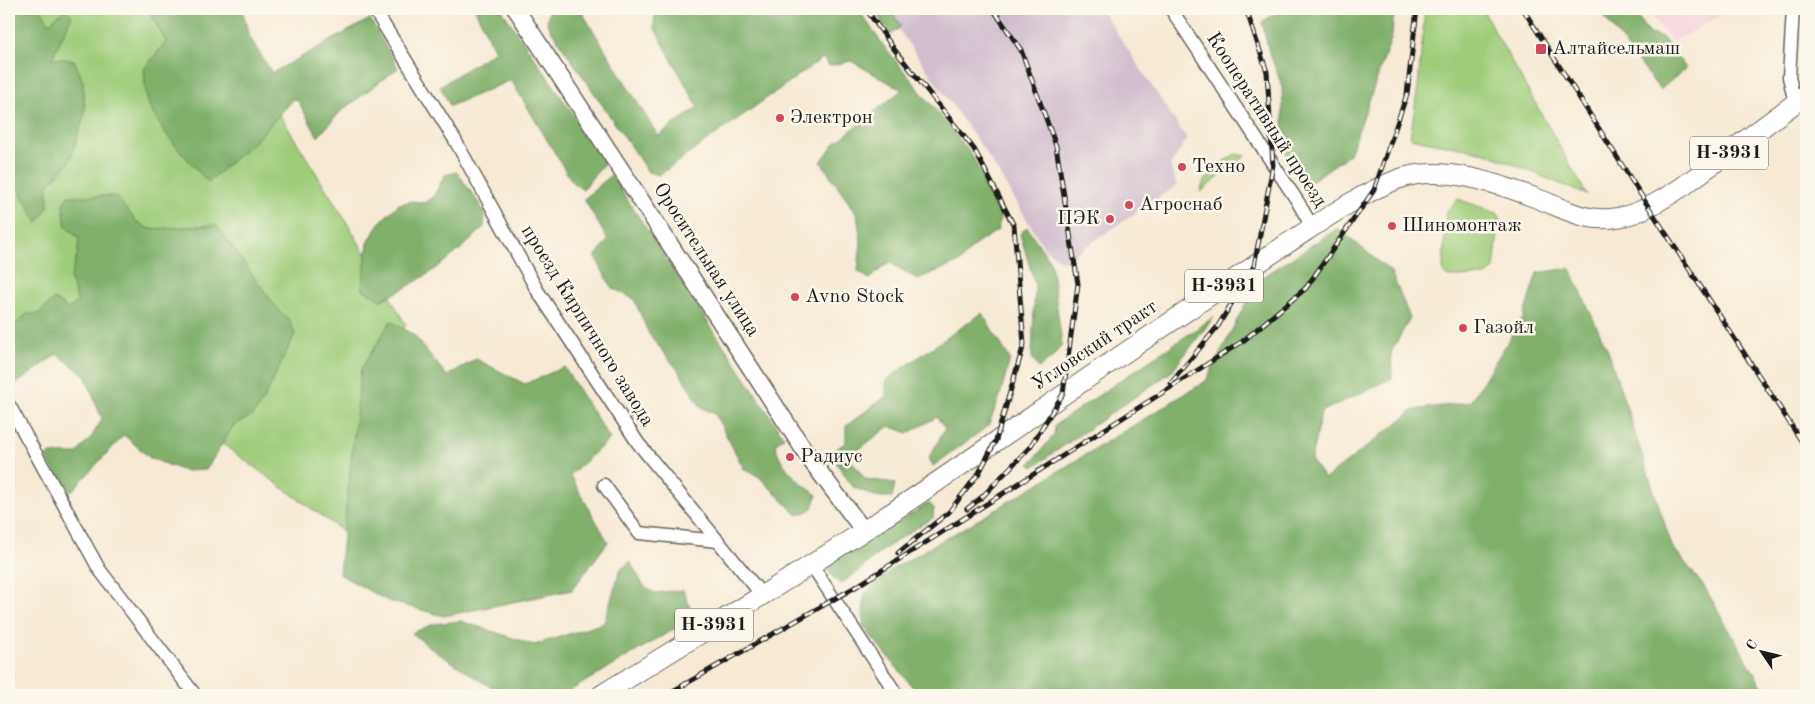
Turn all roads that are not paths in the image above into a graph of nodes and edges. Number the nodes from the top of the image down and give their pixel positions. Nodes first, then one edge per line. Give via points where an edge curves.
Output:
1 (374, 9) edge
2 (516, 9) edge
3 (1171, 9) edge
4 (1793, 9) edge
5 (1800, 99) edge
6 (1312, 227) junction
7 (9, 405) edge
8 (604, 485) dead end
9 (864, 531) junction
10 (718, 540) junction
11 (811, 564) junction
12 (762, 595) junction
13 (894, 694) edge
14 (195, 695) edge
15 (601, 695) edge

1 - 10 street, проезд Кирпичного завода via 455,140 537,290 638,443
2 - 9 main road, Оросительная улица via 812,462
3 - 6 street, Кооперативный проезд
4 - 5 street via 1789,77
5 - 6 highway, Угловский тракт / Н-3931 via 1692,180 1665,198 1623,217 1576,216 1537,198 1456,175 1418,173 1374,190
6 - 9 highway, Угловский тракт / Н-3931
7 - 14 street via 99,570
8 - 10 street via 639,533
9 - 11 highway, Угловский тракт / Н-3931
10 - 12 street, проезд Кирпичного завода
11 - 12 highway, Угловский тракт / Н-3931
11 - 13 street
12 - 15 highway, Угловский тракт / Н-3931

